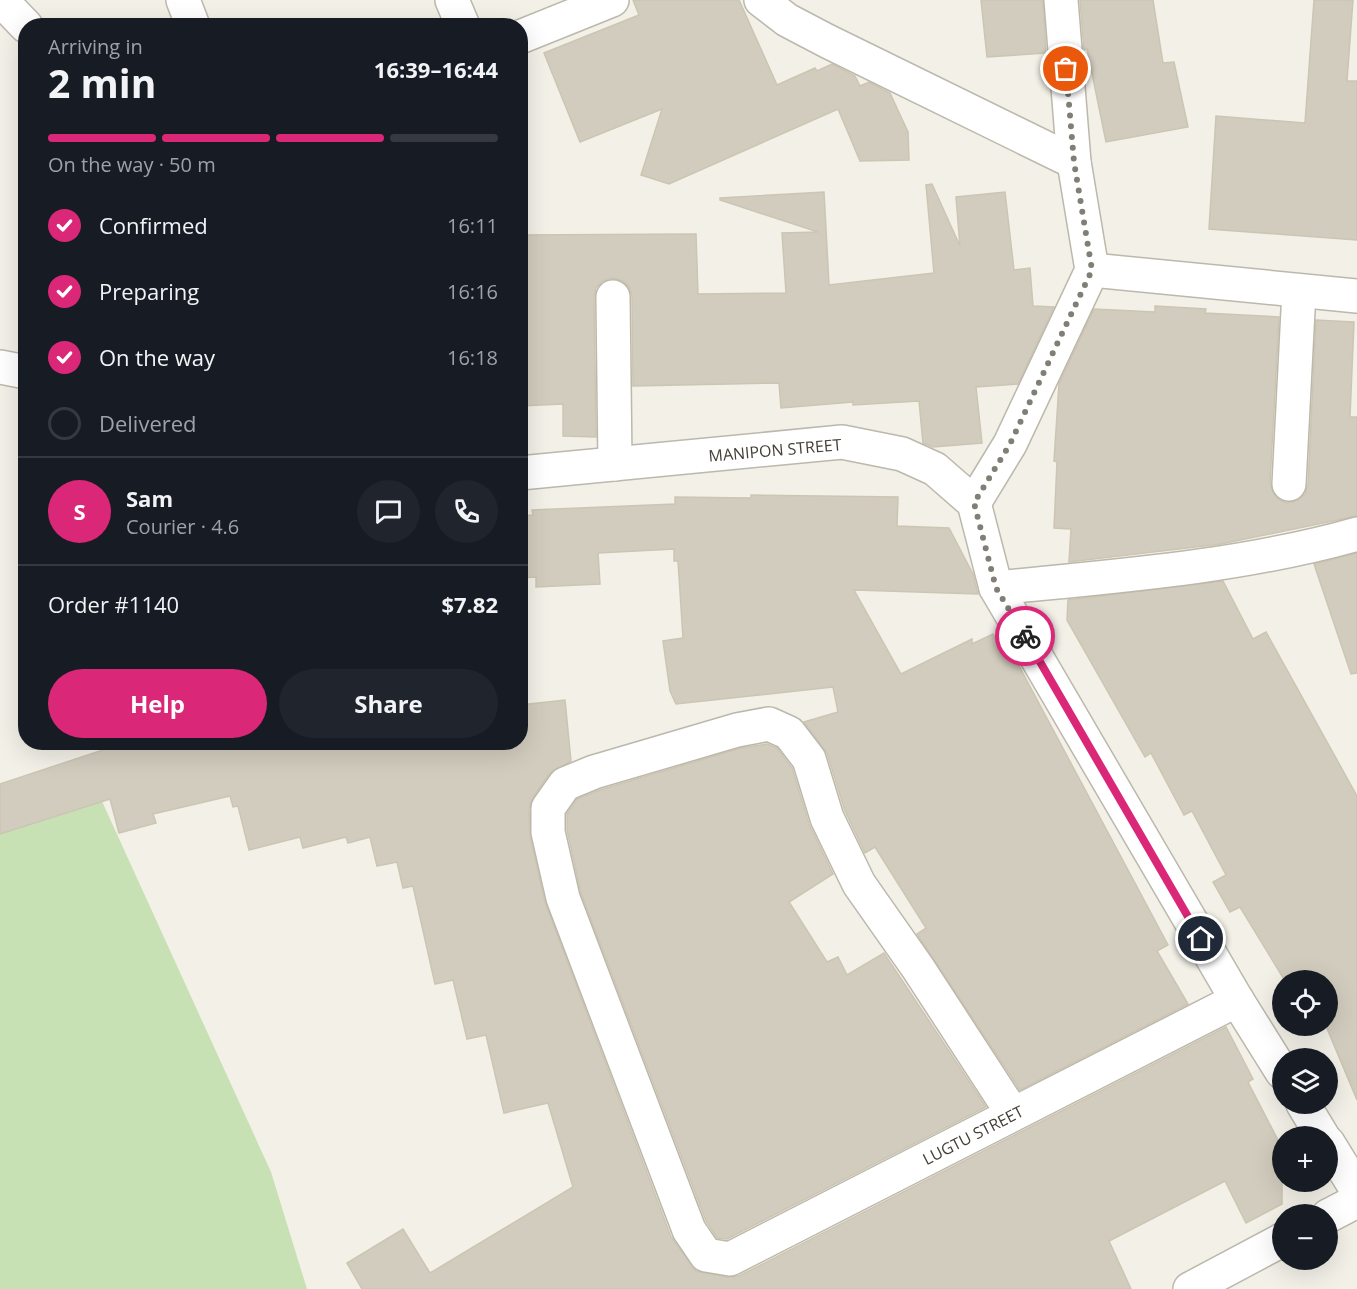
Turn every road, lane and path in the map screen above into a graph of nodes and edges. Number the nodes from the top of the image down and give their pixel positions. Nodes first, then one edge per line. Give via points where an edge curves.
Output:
1 (1, 0) edge
2 (183, 0) edge
3 (452, 0) edge
4 (612, 0) edge
5 (761, 0) edge
6 (1061, 0) edge
7 (18, 18) edge
8 (190, 18) edge
9 (460, 18) edge
10 (528, 34) edge
11 (1074, 162) junction
12 (1092, 270) junction
13 (1299, 291) junction
14 (1357, 296) edge
15 (613, 297) dead end
16 (0, 367) edge
17 (18, 370) edge
18 (615, 464) junction
19 (528, 472) edge
20 (1289, 484) dead end
21 (974, 503) junction
22 (1357, 534) edge
23 (996, 588) junction
24 (1237, 1000) junction
25 (1272, 1056) edge
26 (1013, 1114) junction
27 (1338, 1159) edge
28 (1357, 1190) edge
29 (1357, 1201) edge
30 (1338, 1211) edge
31 (1272, 1245) edge
32 (1190, 1289) edge

1 - 7 street
2 - 8 street
3 - 9 street
4 - 10 street
5 - 11 street via 786,20
6 - 11 street
11 - 12 street
12 - 13 street
12 - 21 street via 1010,444
13 - 14 street
13 - 20 street
15 - 18 street
16 - 17 street
18 - 19 street, MANIPON STREET
18 - 21 street, MANIPON STREET via 842,442 902,454 935,469
21 - 23 street
22 - 23 street via 1282,552
23 - 24 street
24 - 25 street
24 - 26 street, LUGTU STREET
26 - 26 street, LUGTU STREET via 730,1258 706,1255 689,1230 563,898 548,832 548,808 565,784 594,772 737,730 769,724 789,734 809,759 828,818 859,884
27 - 28 street
29 - 30 street
31 - 32 street

